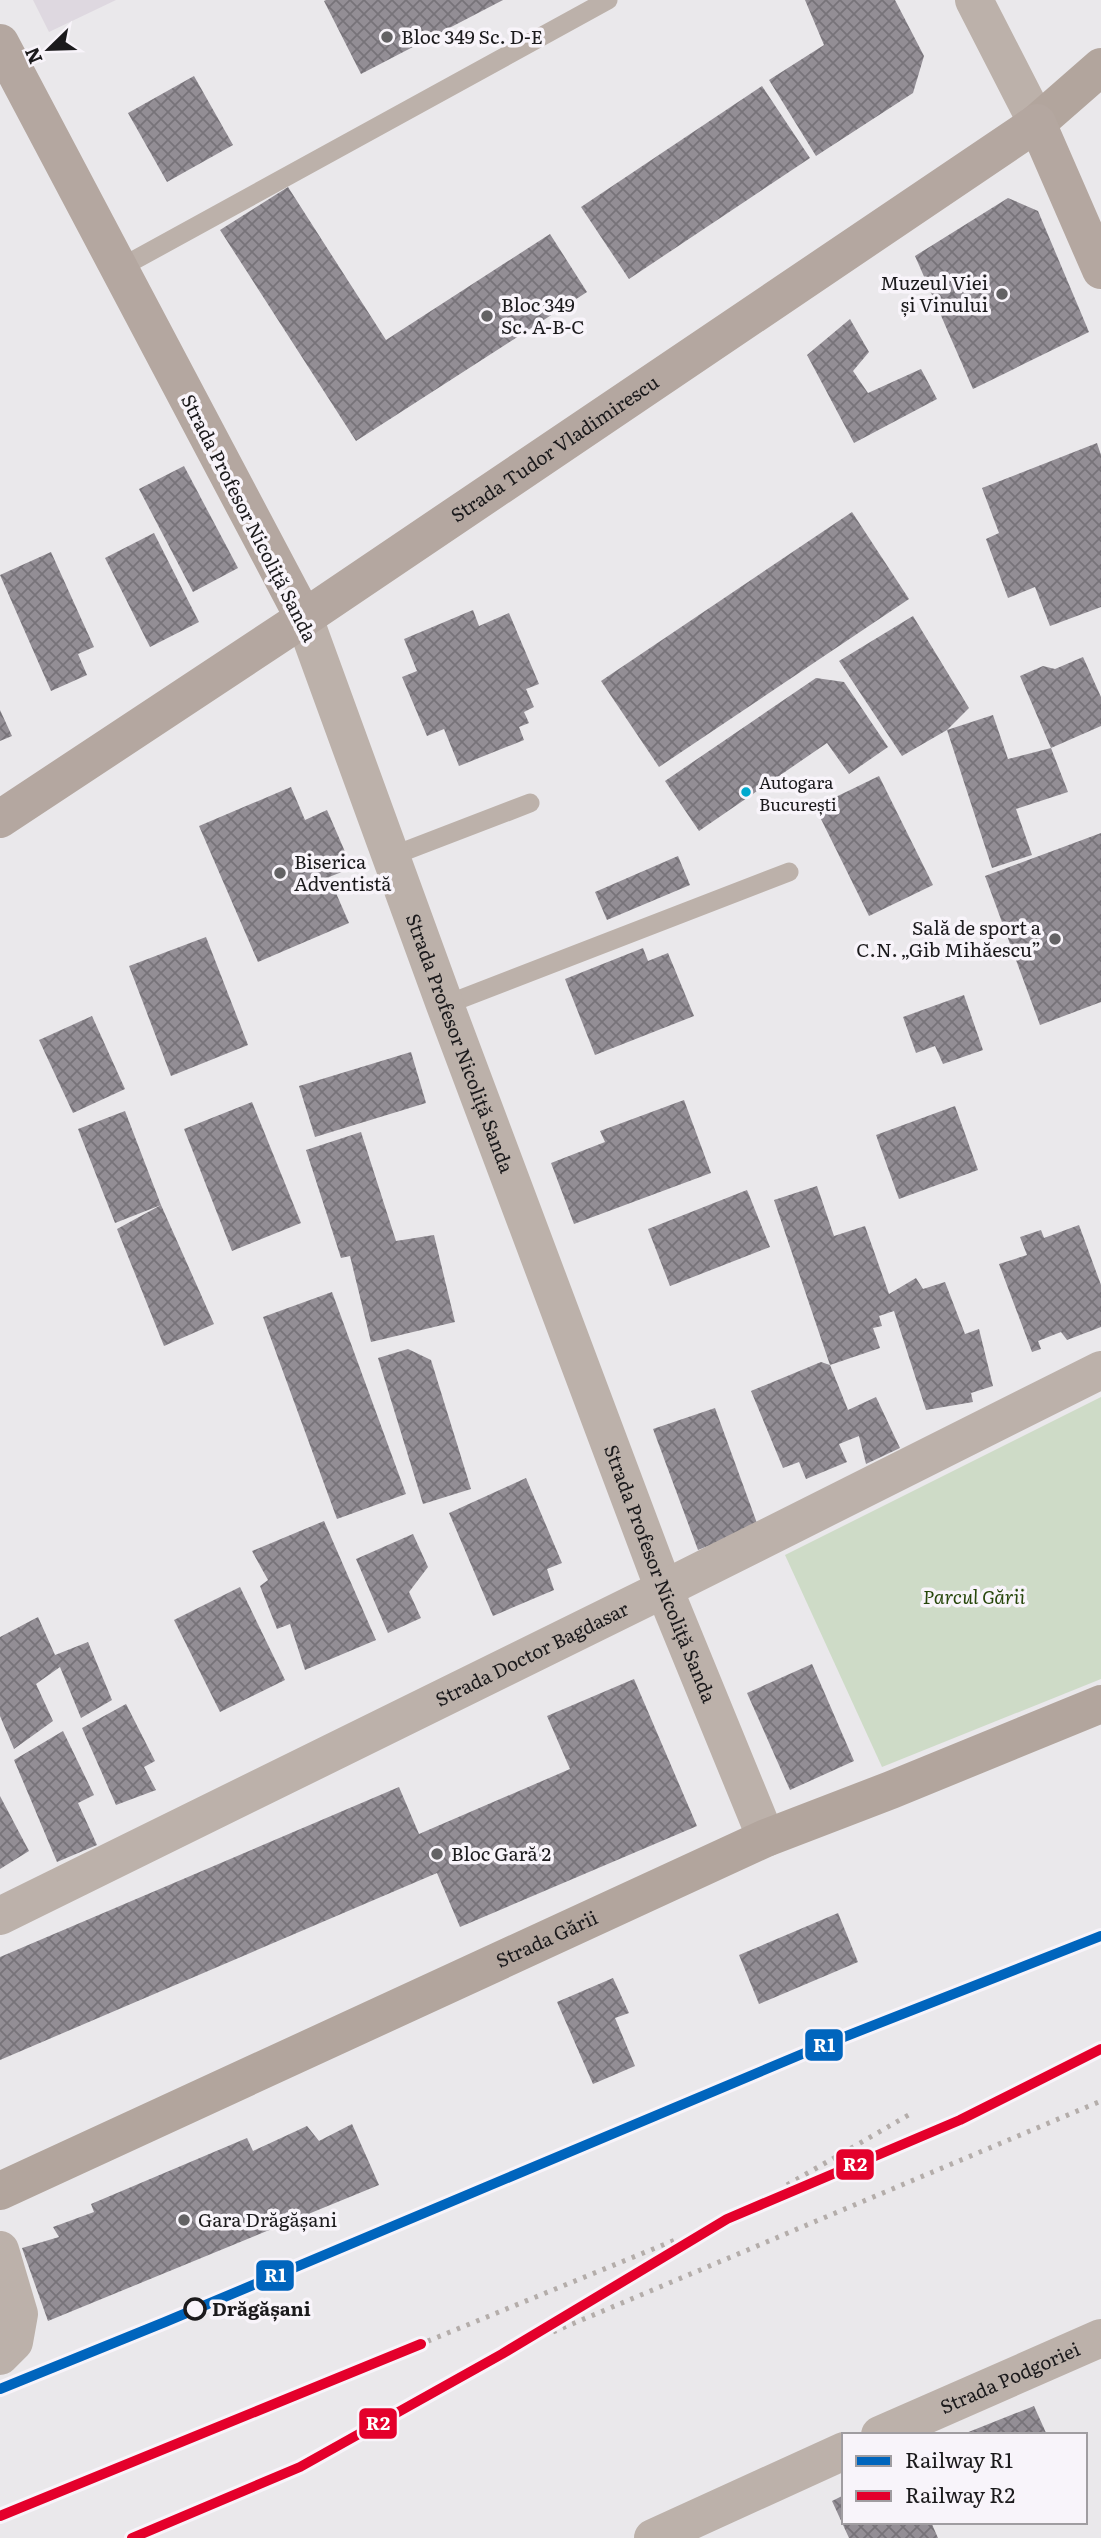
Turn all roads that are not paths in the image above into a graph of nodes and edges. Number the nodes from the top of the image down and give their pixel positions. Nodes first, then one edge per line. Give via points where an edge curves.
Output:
1 (608, 0) edge
2 (974, 0) edge
3 (0, 43) edge
4 (1101, 67) edge
5 (1037, 123) junction
6 (120, 268) junction
7 (1101, 270) edge
8 (304, 618) junction
9 (530, 803) dead end
10 (0, 819) edge
11 (392, 856) junction
12 (789, 872) dead end
13 (445, 1005) junction
14 (1101, 1370) edge
15 (664, 1589) junction
16 (1101, 1704) edge
17 (766, 1838) junction
18 (0, 1916) edge
19 (0, 2191) edge
20 (0, 2250) edge
21 (1101, 2338) edge
22 (0, 2356) edge
23 (885, 2433) edge
24 (842, 2452) edge
25 (653, 2538) edge

1 - 6 lane
2 - 5 street
3 - 6 main road, Strada Profesor Nicoliță Sanda
4 - 5 street, Strada Tudor Vladimirescu
5 - 7 main road
5 - 8 main road, Strada Tudor Vladimirescu
6 - 8 main road, Strada Profesor Nicoliță Sanda
8 - 10 main road, Strada Tudor Vladimirescu
8 - 11 street, Strada Profesor Nicoliță Sanda
9 - 11 lane
11 - 13 street, Strada Profesor Nicoliță Sanda
12 - 13 lane
13 - 15 street, Strada Profesor Nicoliță Sanda
14 - 15 street, Strada Doctor Bagdasar
15 - 17 street, Strada Profesor Nicoliță Sanda
15 - 18 street, Strada Doctor Bagdasar
16 - 17 street, Strada Gării
17 - 19 street, Strada Gării
20 - 22 street via 19,2314 14,2342
21 - 23 street, Strada Podgoriei
24 - 25 street

